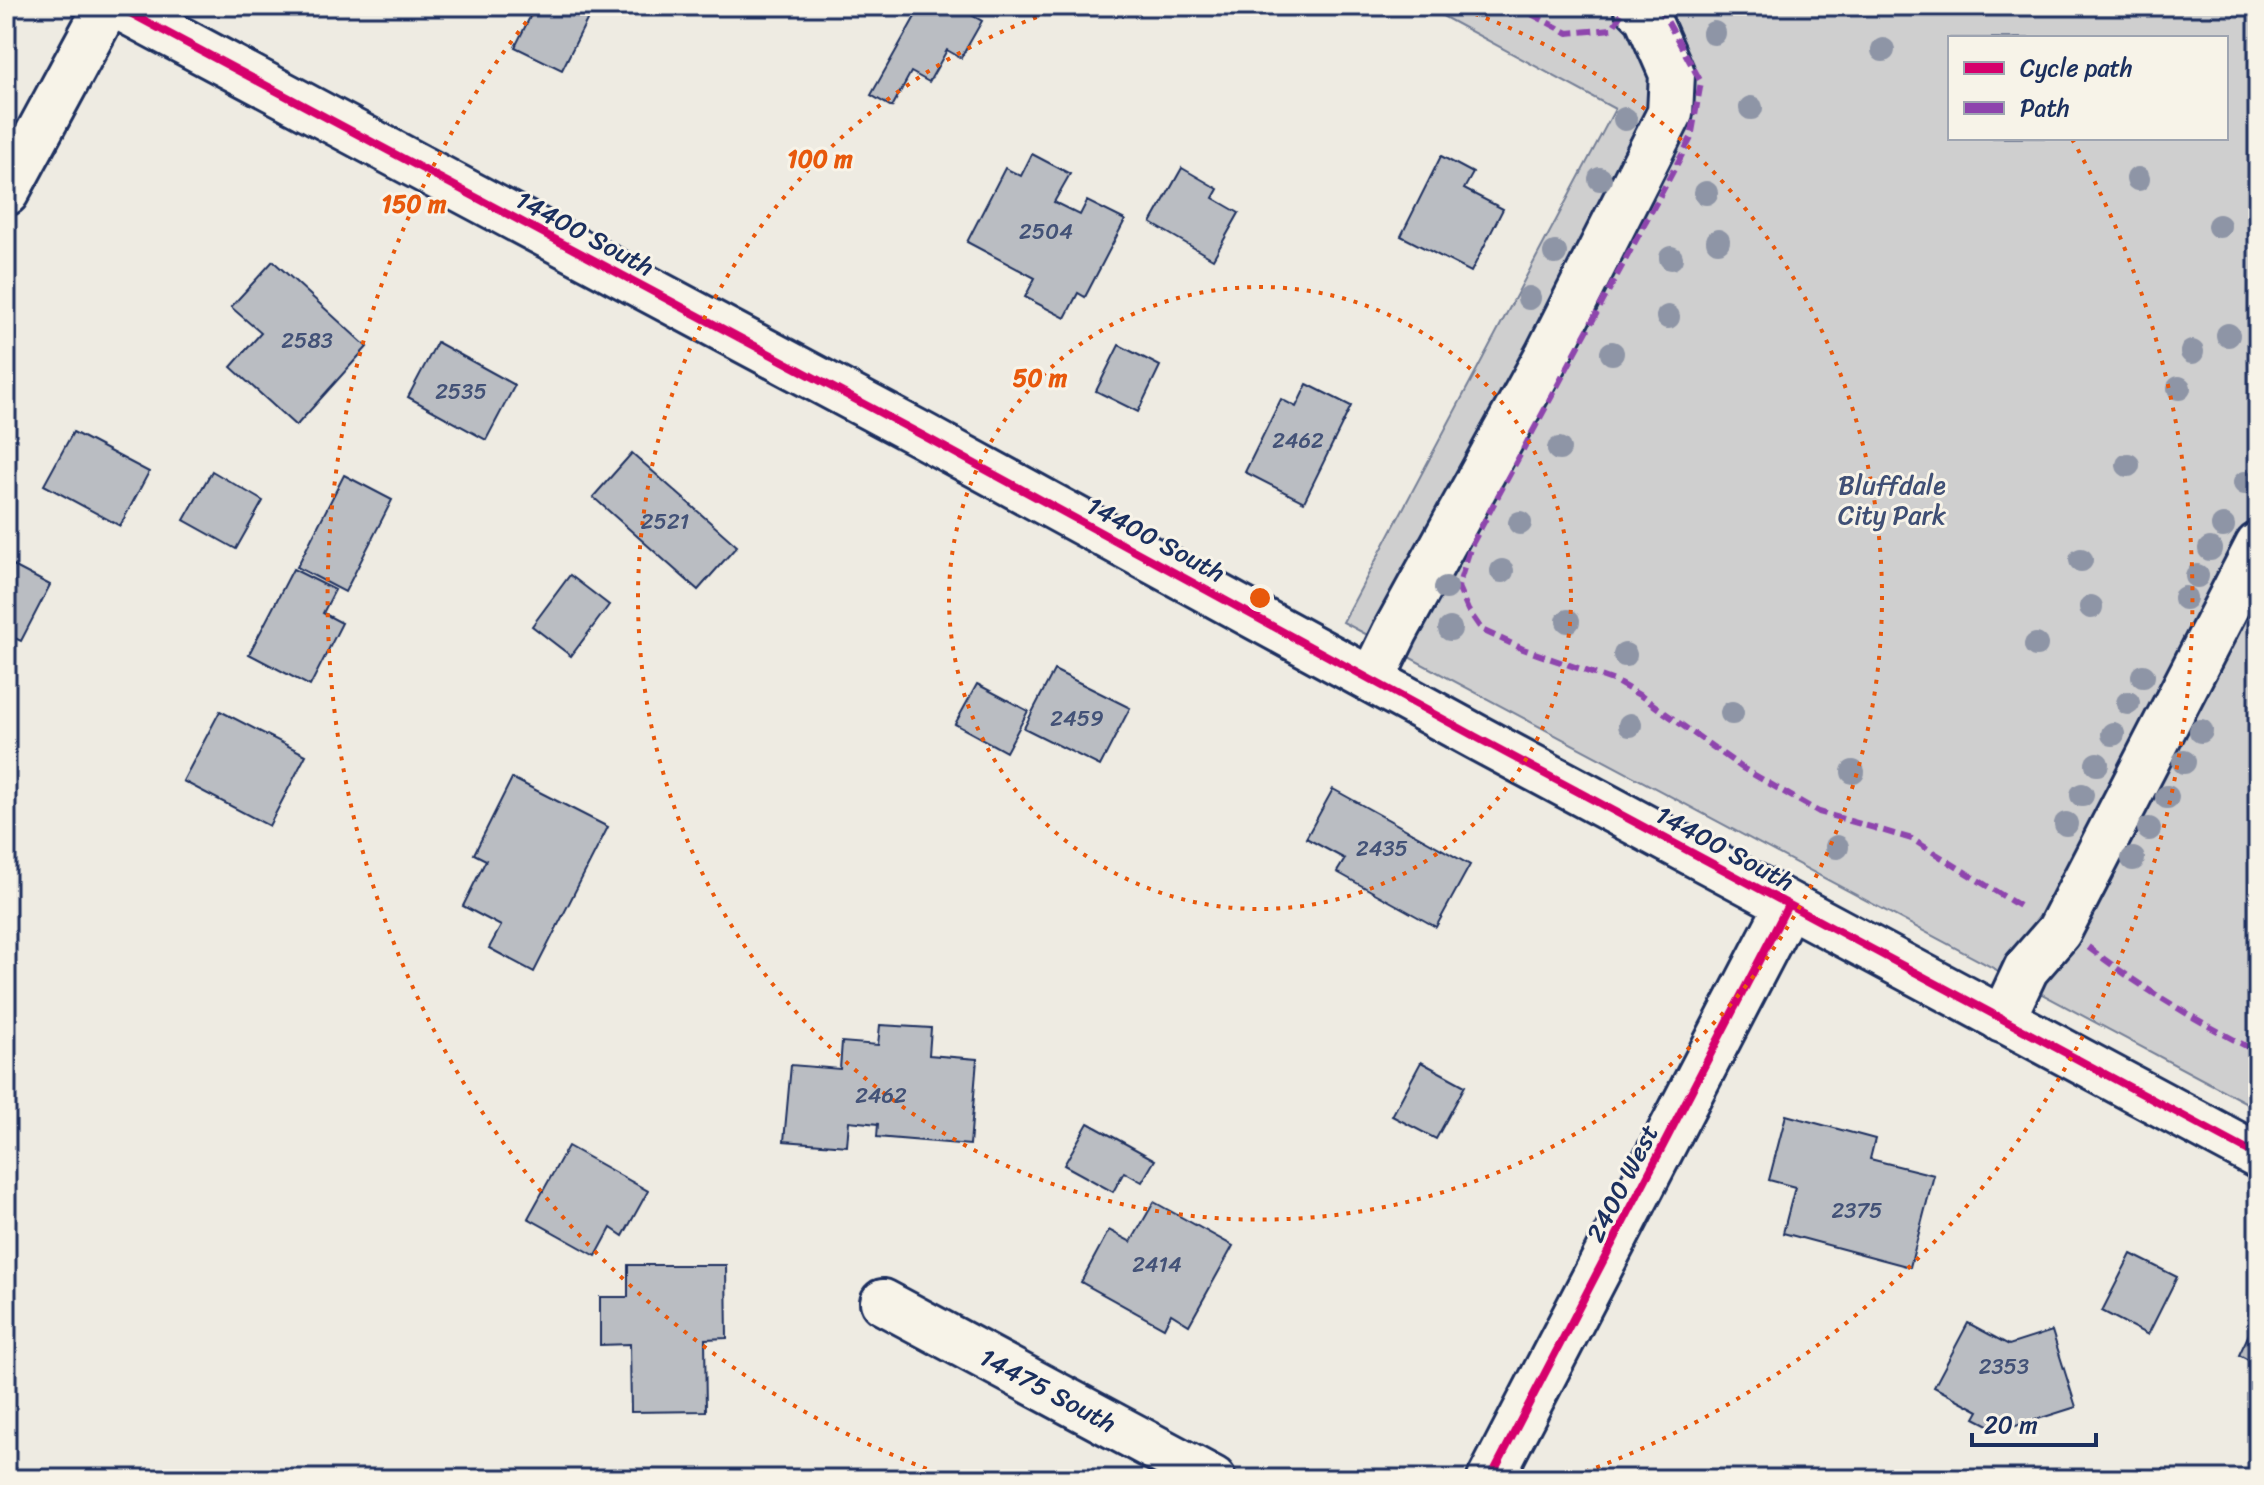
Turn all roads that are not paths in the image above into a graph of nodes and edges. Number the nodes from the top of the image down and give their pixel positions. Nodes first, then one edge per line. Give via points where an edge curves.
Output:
1 (107, 6) edge
2 (117, 6) edge
3 (1636, 6) edge
4 (6, 193) edge
5 (2258, 545) edge
6 (1372, 679) junction
7 (1788, 905) junction
8 (2002, 1020) junction
9 (2258, 1156) edge
10 (883, 1302) dead end
11 (1213, 1479) edge
12 (1490, 1479) edge

1 - 4 main road
2 - 6 main road, 14400 South
3 - 6 main road via 1647,17 1672,74 1670,113 1548,354
5 - 8 main road via 2059,931 2026,969
6 - 7 main road, 14400 South
7 - 8 main road, 14400 South
7 - 12 main road, 2400 West
8 - 9 main road, 14400 South
10 - 11 main road, 14475 South

